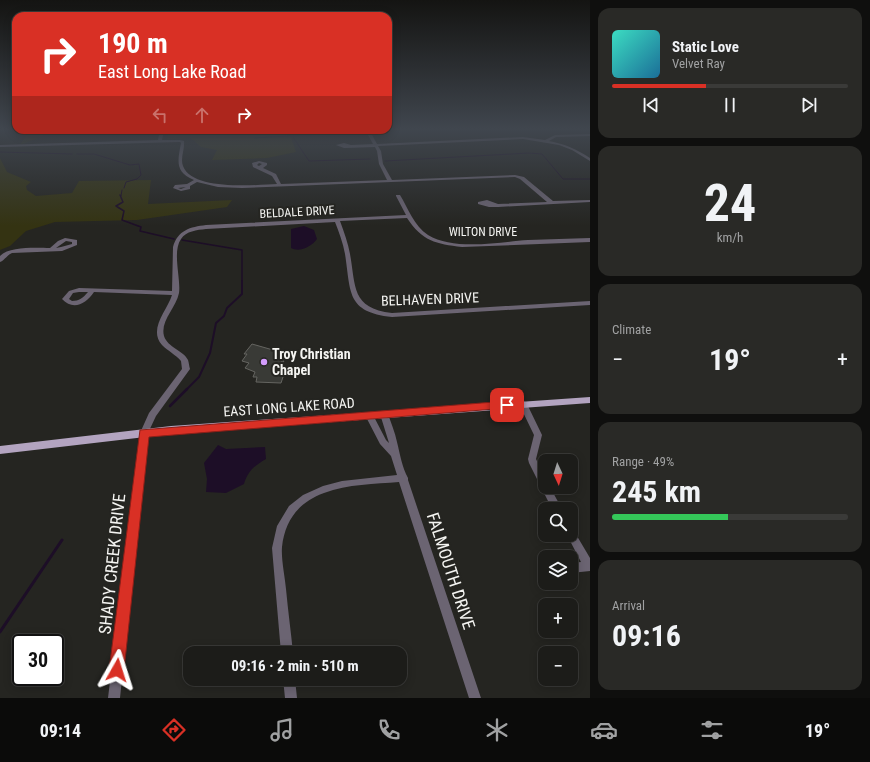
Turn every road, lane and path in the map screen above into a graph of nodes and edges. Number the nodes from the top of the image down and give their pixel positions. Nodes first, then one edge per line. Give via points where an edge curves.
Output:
1 (182, 161) edge
2 (381, 161) edge
3 (260, 168) dead end
4 (198, 180) junction
5 (390, 181) junction
6 (188, 185) dead end
7 (280, 186) junction
8 (398, 196) dead end
9 (590, 201) edge
10 (552, 203) junction
11 (498, 206) dead end
12 (409, 216) junction
13 (337, 220) junction
14 (590, 240) edge
15 (52, 249) dead end
16 (0, 260) edge
17 (92, 291) dead end
18 (176, 293) junction
19 (590, 302) edge
20 (587, 399) edge
21 (523, 404) junction
22 (384, 414) junction
23 (369, 415) junction
24 (144, 433) junction
25 (0, 450) edge
26 (395, 455) junction
27 (538, 474) edge
28 (404, 478) junction
29 (576, 542) edge
30 (589, 566) edge
31 (578, 567) edge
32 (286, 646) edge
33 (290, 686) edge
34 (114, 698) edge
35 (291, 698) edge
36 (475, 698) edge

1 - 4 street via 181,167 186,174
2 - 5 street
3 - 7 street via 276,177
4 - 6 street
4 - 7 street via 228,187
5 - 7 street
5 - 10 street via 515,176 522,178
8 - 12 street, WILTON DRIVE
9 - 10 street
10 - 11 street
12 - 13 street, BELDALE DRIVE
12 - 14 street, WILTON DRIVE via 427,236 452,244
13 - 18 street, BELDALE DRIVE via 210,226 187,232 176,243
13 - 19 street, BELHAVEN DRIVE via 346,247 354,293 360,304 372,312 392,315
15 - 16 street via 7,253
17 - 18 street
18 - 24 street via 160,333 164,342 185,361 186,370 157,408
20 - 21 main road, EAST LONG LAKE ROAD
21 - 22 main road, EAST LONG LAKE ROAD
21 - 27 street via 538,435 532,459
22 - 23 main road, EAST LONG LAKE ROAD
22 - 26 street, FALMOUTH DRIVE via 394,442
23 - 24 main road, EAST LONG LAKE ROAD
23 - 26 street, FALMOUTH DRIVE via 383,442
24 - 25 main road, EAST LONG LAKE ROAD
24 - 34 street, SHADY CREEK DRIVE
26 - 28 street, FALMOUTH DRIVE
28 - 32 street via 342,484 318,490 303,498 284,520 278,536 277,556
28 - 36 street, FALMOUTH DRIVE
29 - 30 street
30 - 31 street
33 - 35 street

